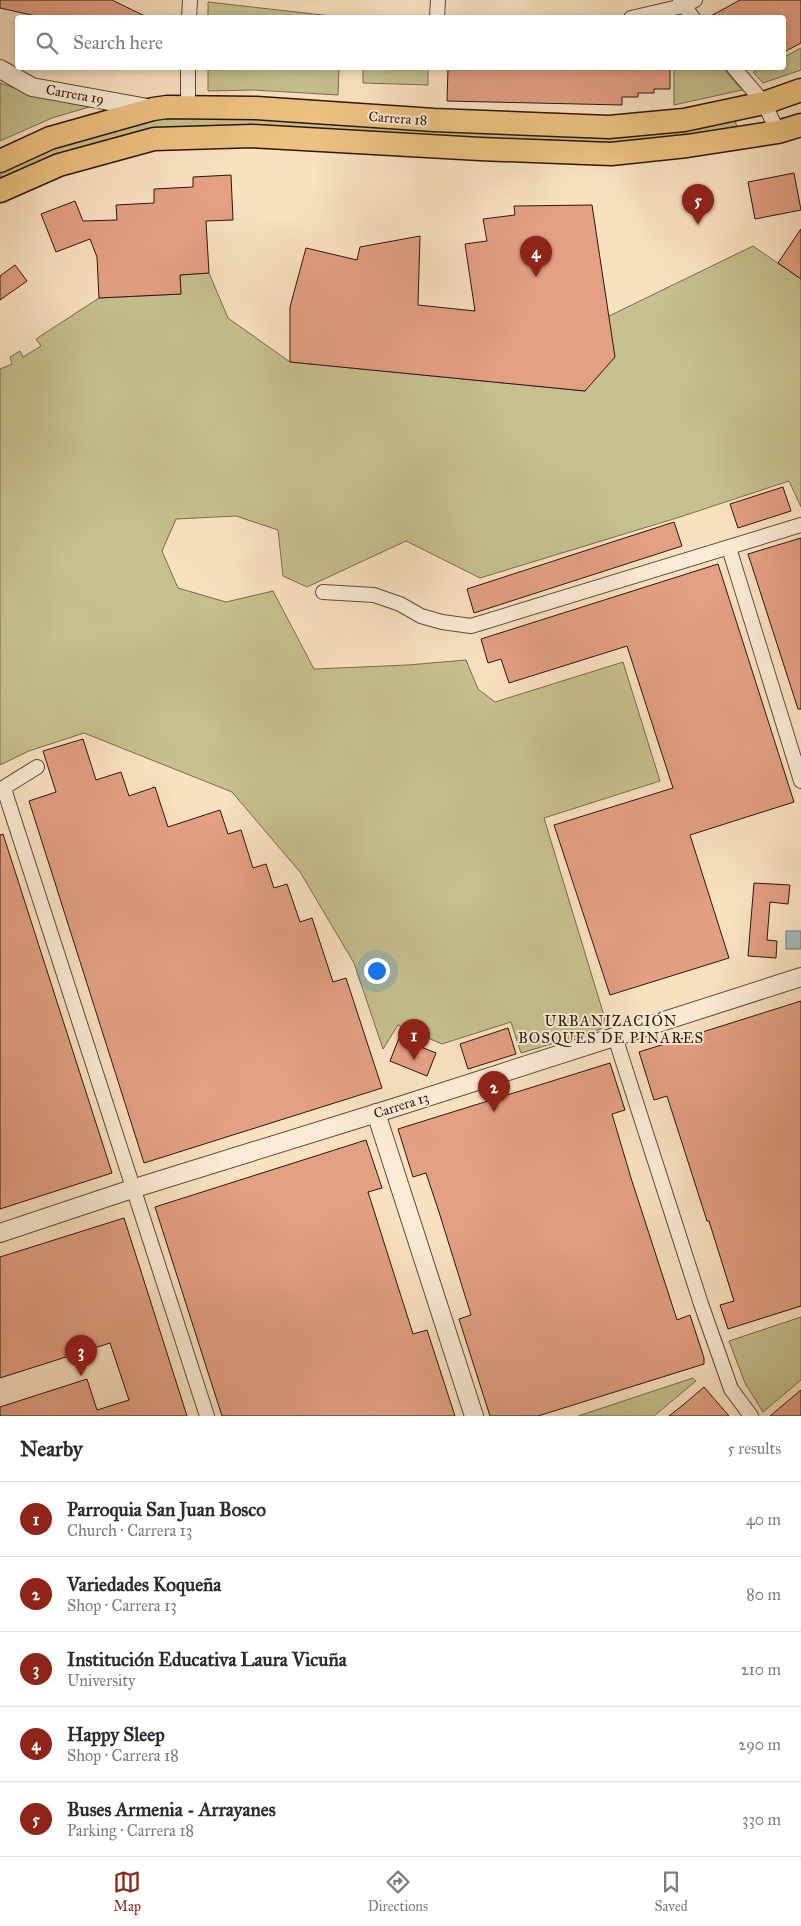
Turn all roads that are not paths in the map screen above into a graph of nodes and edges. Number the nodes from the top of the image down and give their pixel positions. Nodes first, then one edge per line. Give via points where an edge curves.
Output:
1 (190, 0) edge
2 (438, 0) edge
3 (686, 2) edge
4 (189, 15) edge
5 (437, 15) edge
6 (641, 15) edge
7 (692, 15) edge
8 (0, 69) edge
9 (188, 70) edge
10 (736, 70) edge
11 (801, 90) edge
12 (764, 103) junction
13 (188, 107) junction
14 (153, 109) junction
15 (801, 124) edge
16 (778, 132) junction
17 (0, 161) edge
18 (0, 190) edge
19 (801, 525) edge
20 (729, 548) junction
21 (323, 592) dead end
22 (37, 767) dead end
23 (801, 781) edge
24 (2, 790) edge
25 (801, 977) edge
26 (615, 1037) junction
27 (376, 1113) junction
28 (132, 1189) junction
29 (0, 1233) edge
30 (207, 1416) edge
31 (474, 1416) edge
32 (750, 1416) edge

1 - 4 street
2 - 5 street
3 - 6 street
3 - 7 street
8 - 14 street, Carrera 19 via 32,87
9 - 13 street
10 - 12 street
11 - 12 main road, Carrera 18
12 - 13 main road, Carrera 18 via 684,120 609,128
12 - 16 street
13 - 14 main road, Carrera 18
14 - 17 main road, Carrera 18 via 50,138
15 - 16 main road, Carrera 18
16 - 18 main road, Carrera 18 via 611,154 252,136 154,139 59,165
19 - 20 street
20 - 21 street via 470,626 422,616 374,595
20 - 23 street
22 - 24 street
24 - 28 street
25 - 26 street, Carrera 13
26 - 27 street, Carrera 13
26 - 32 street via 725,1372
27 - 28 street, Carrera 13
27 - 31 street
28 - 29 street, Carrera 13
28 - 30 street

